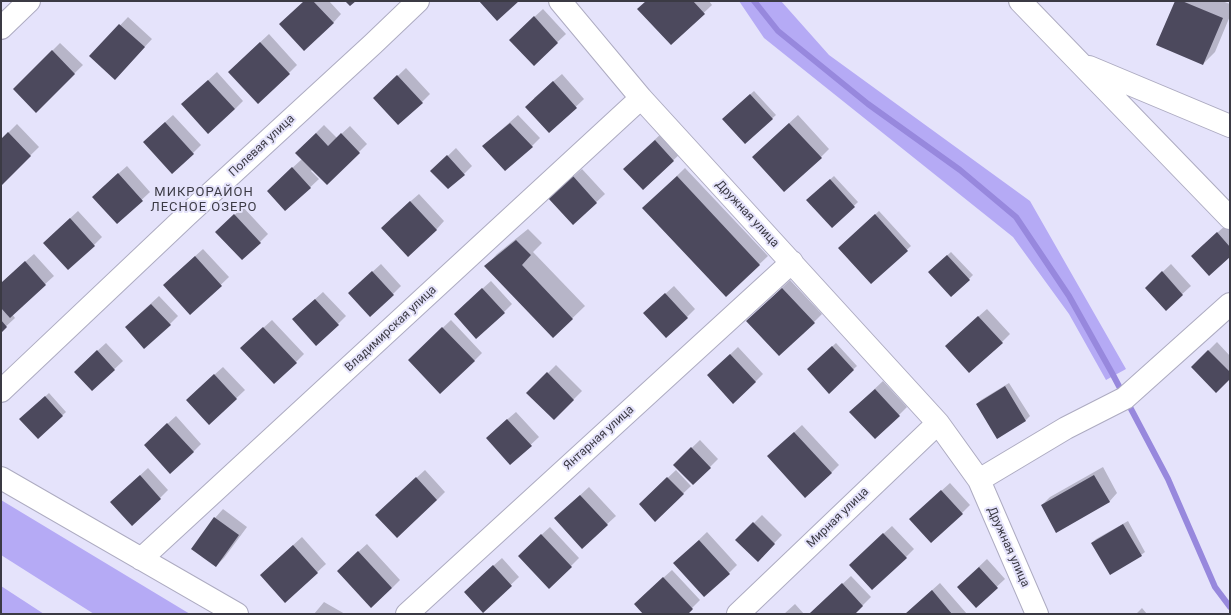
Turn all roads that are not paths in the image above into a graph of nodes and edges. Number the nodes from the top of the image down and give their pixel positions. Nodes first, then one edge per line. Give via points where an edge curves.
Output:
1 (29, 1) edge
2 (418, 1) edge
3 (560, 1) edge
4 (1020, 1) edge
5 (1, 28) edge
6 (1081, 64) junction
7 (641, 98) junction
8 (1230, 126) edge
9 (1230, 218) edge
10 (792, 262) junction
11 (1230, 304) edge
12 (1, 391) edge
13 (938, 423) junction
14 (1, 478) edge
15 (979, 480) junction
16 (141, 559) junction
17 (237, 614) edge
18 (407, 614) edge
19 (738, 614) edge
20 (1037, 614) edge

1 - 5 street
2 - 12 street, Полевая улица
3 - 7 street, Дружная улица
4 - 6 street
6 - 8 street
6 - 9 street
7 - 10 street, Дружная улица
7 - 16 street, Владимирская улица
10 - 13 street, Дружная улица
10 - 18 street, Янтарная улица
11 - 15 street via 1125,398 1066,428
13 - 15 street, Дружная улица
13 - 19 street, Мирная улица
14 - 16 street
15 - 20 street, Дружная улица
16 - 17 street

